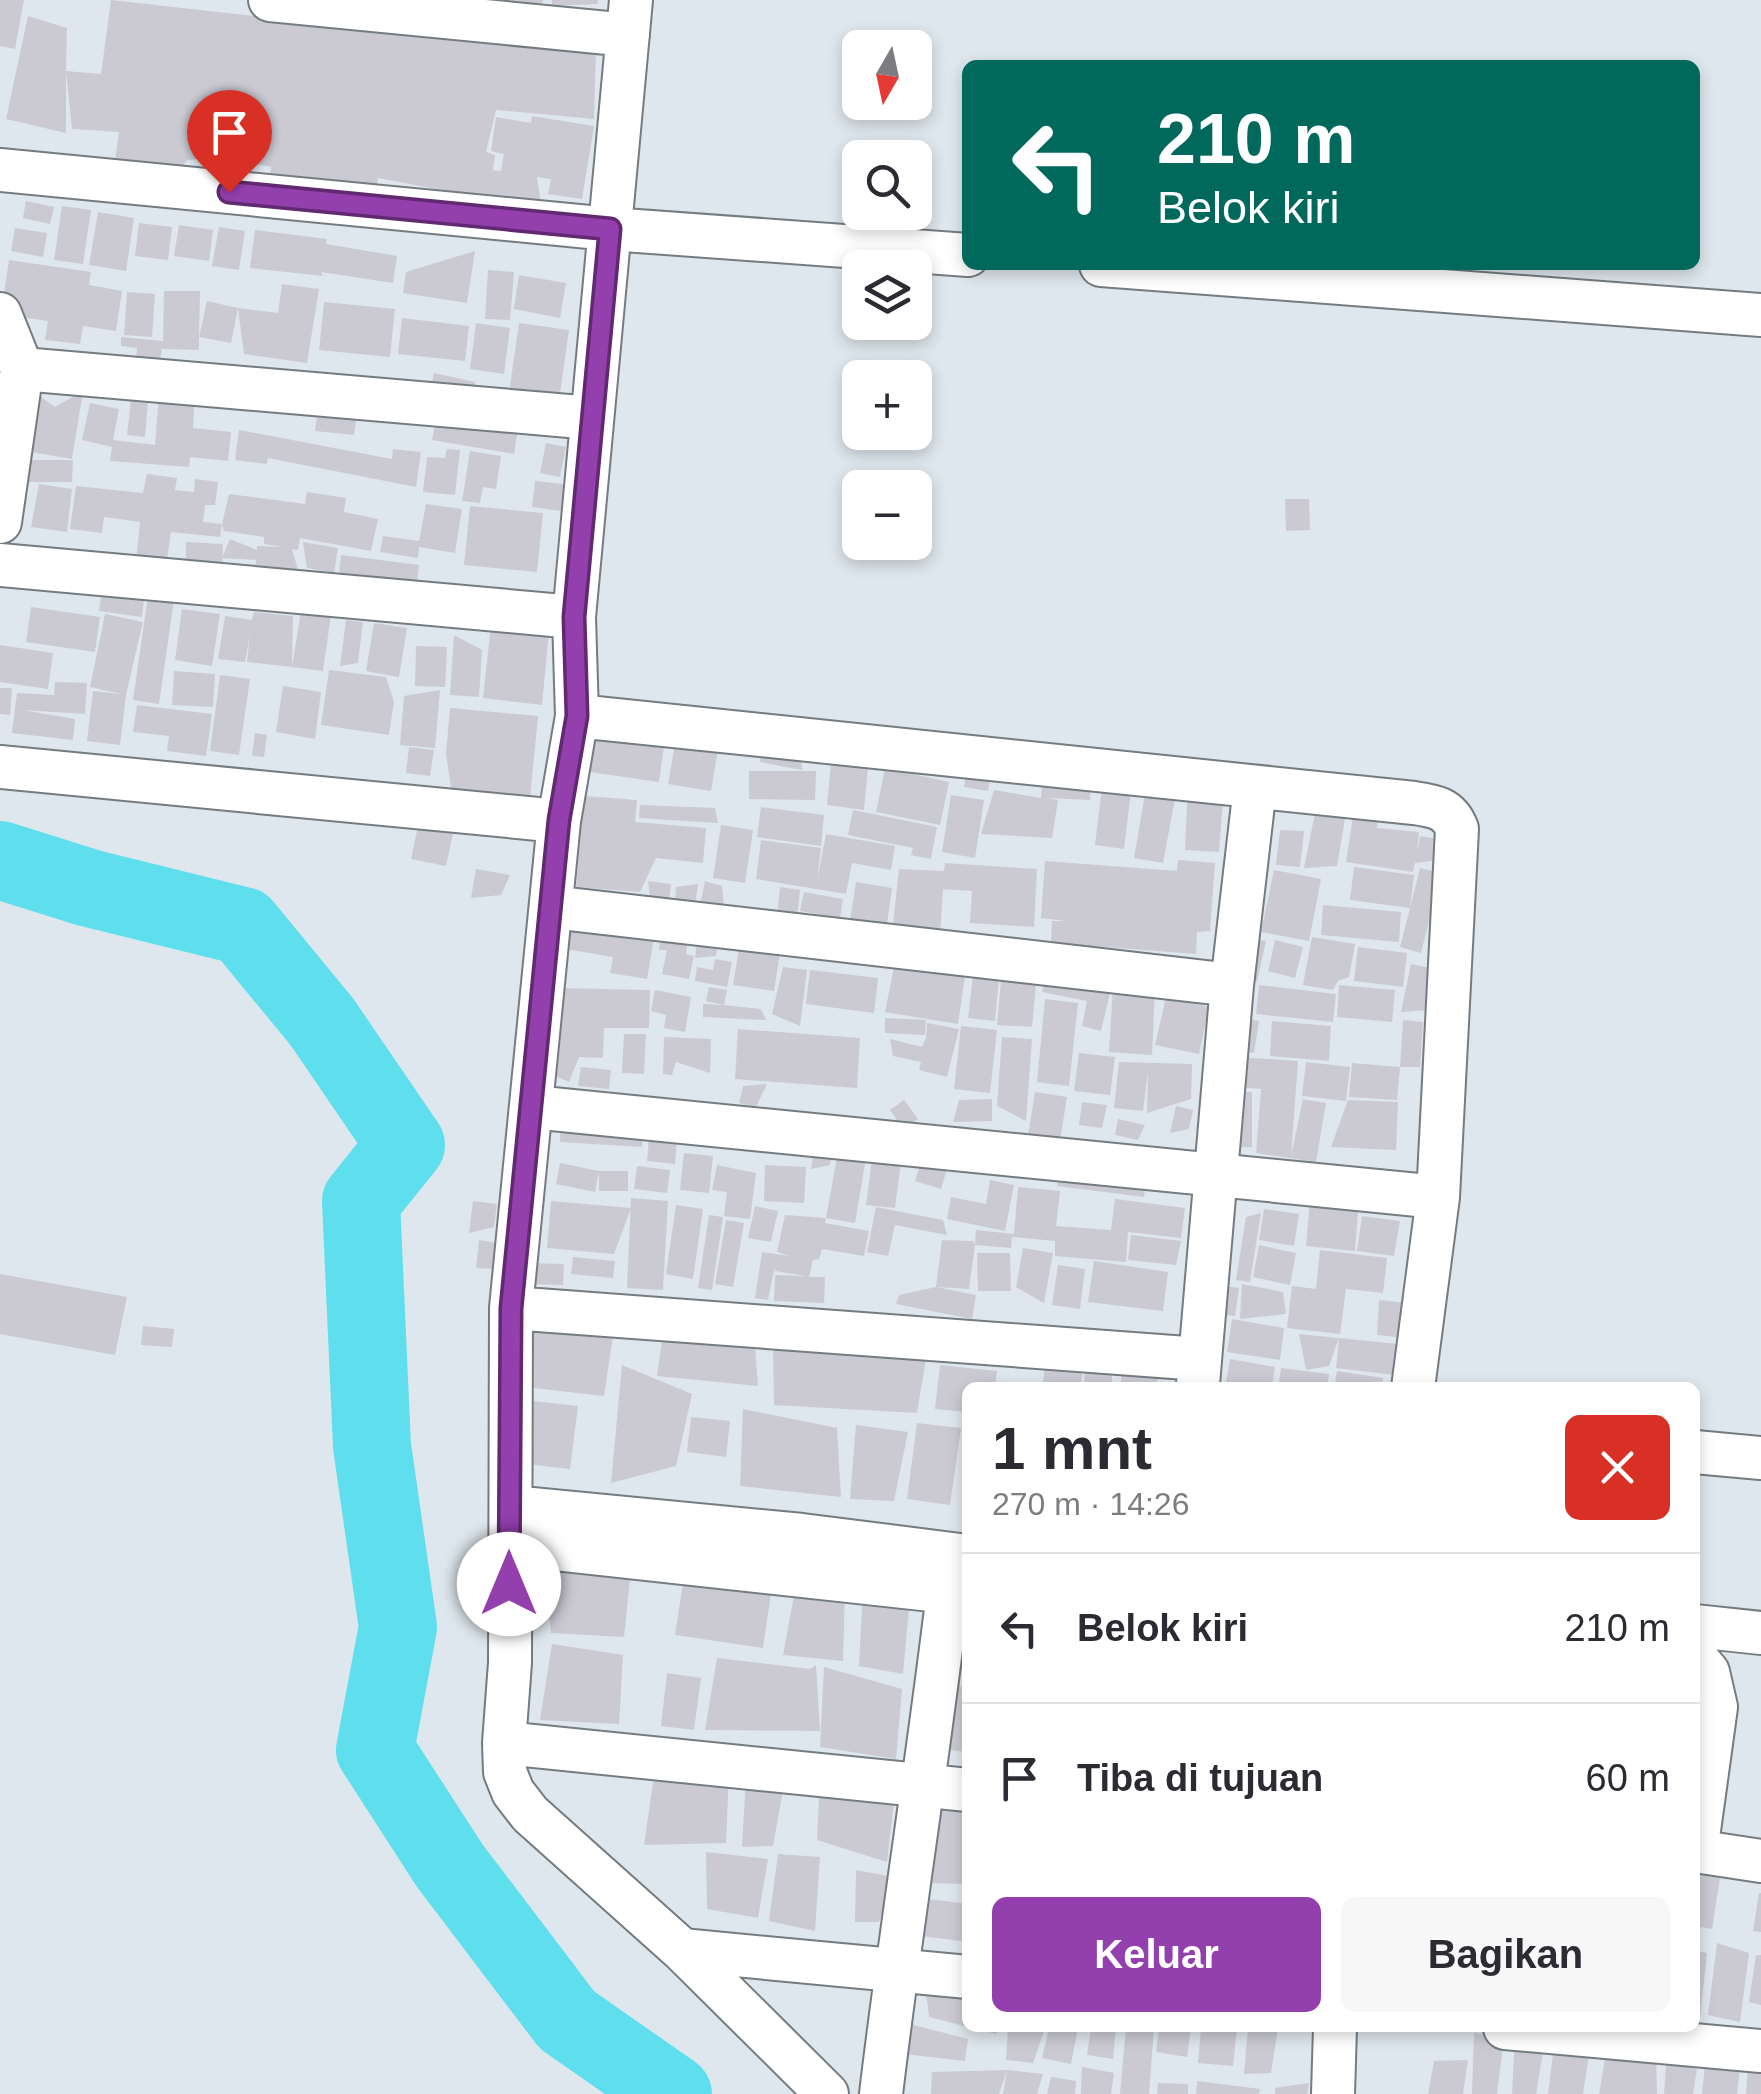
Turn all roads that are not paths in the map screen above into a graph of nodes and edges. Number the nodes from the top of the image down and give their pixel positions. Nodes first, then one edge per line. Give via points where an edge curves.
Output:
1 (270, 0) edge
2 (630, 18) edge
3 (0, 170) edge
4 (610, 229) junction
5 (962, 255) edge
6 (1167, 270) edge
7 (0, 314) edge
8 (1761, 315) edge
9 (22, 369) junction
10 (592, 418) junction
11 (0, 522) edge
12 (0, 564) edge
13 (574, 617) junction
14 (577, 716) junction
15 (0, 767) edge
16 (1255, 788) junction
17 (559, 820) junction
18 (551, 907) junction
19 (1232, 985) junction
20 (532, 1107) junction
21 (1216, 1175) junction
22 (1438, 1197) junction
23 (511, 1308) junction
24 (1199, 1373) edge
25 (1414, 1382) edge
26 (1700, 1452) edge
27 (1761, 1458) edge
28 (510, 1525) junction
29 (961, 1581) edge
30 (1700, 1627) edge
31 (1761, 1633) edge
32 (1700, 1663) edge
33 (504, 1743) junction
34 (925, 1786) junction
35 (962, 1789) edge
36 (1700, 1823) edge
37 (1759, 1843) edge
38 (1700, 1851) edge
39 (682, 1950) junction
40 (896, 1970) junction
41 (962, 1976) edge
42 (1335, 2032) edge
43 (1550, 2032) edge
44 (1761, 2051) edge
45 (827, 2094) edge
46 (881, 2094) edge
47 (1333, 2094) edge

1 - 2 street
2 - 4 street
3 - 4 street
4 - 5 street
4 - 10 street
6 - 8 street
7 - 9 street
9 - 10 street
9 - 11 street
10 - 13 street
12 - 13 street
13 - 14 street
14 - 16 street
14 - 17 street
15 - 17 street
16 - 19 street
16 - 22 street via 1441,808 1458,829
17 - 18 street
18 - 19 street
18 - 20 street
19 - 21 street
20 - 21 street
20 - 23 street
21 - 22 street
21 - 24 street
22 - 25 street
23 - 24 street
23 - 28 street
26 - 27 street
28 - 29 street via 802,1535
28 - 33 street
29 - 34 street
30 - 31 street
32 - 36 street via 1716,1707
33 - 34 street
33 - 39 street via 513,1792 530,1814
34 - 35 street
34 - 40 street
37 - 38 street
39 - 40 street
39 - 45 street
40 - 41 street
40 - 46 street
42 - 47 street
43 - 44 street

